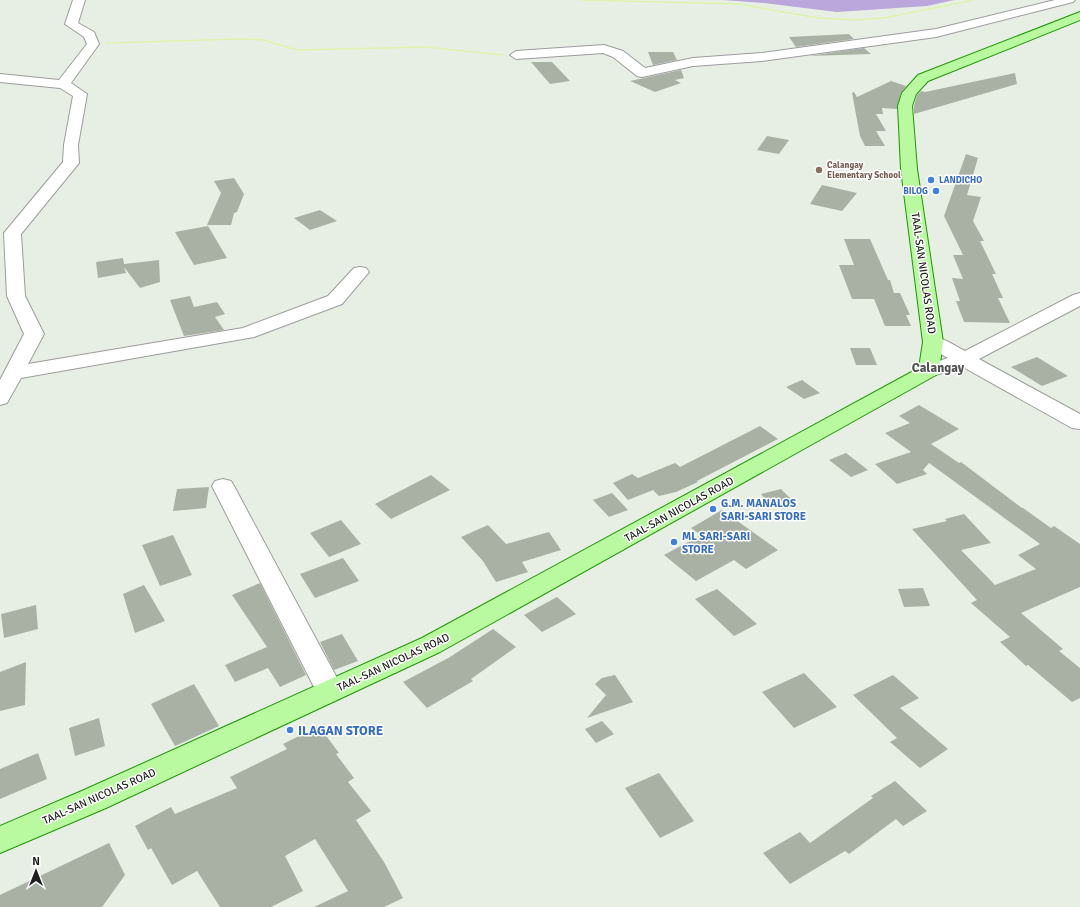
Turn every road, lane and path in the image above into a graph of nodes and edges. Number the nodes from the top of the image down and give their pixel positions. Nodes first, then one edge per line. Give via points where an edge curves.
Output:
1 (79, 0) edge
2 (580, 0) edge
3 (974, 0) edge
4 (1069, 0) edge
5 (1052, 4) junction
6 (1080, 11) edge
7 (1080, 16) edge
8 (94, 44) junction
9 (516, 55) joint
10 (0, 78) edge
11 (63, 84) junction
12 (360, 272) dead end
13 (8, 297) edge
14 (1080, 299) edge
15 (933, 342) junction
16 (963, 360) junction
17 (928, 371) junction
18 (13, 373) junction
19 (0, 398) edge
20 (1080, 423) edge
21 (223, 486) dead end
22 (330, 691) junction
23 (0, 840) edge

1 - 8 street via 71,24 90,35
2 - 3 path via 738,4 818,18 855,20 884,18
4 - 5 street
5 - 6 street
5 - 9 street via 936,33 762,57 693,62 642,73 618,54 604,49
7 - 15 main road, TAAL-SAN NICOLAS ROAD via 923,78 909,93 905,106 909,169
8 - 9 path via 148,40 241,39 263,40 297,50 425,47
8 - 11 street
10 - 11 street
11 - 13 street via 80,94 71,145 71,163 12,233
12 - 18 street via 335,300 248,333
13 - 18 street via 34,334
14 - 16 street
15 - 16 street
15 - 17 main road, TAAL-SAN NICOLAS ROAD
16 - 17 street
16 - 20 street
17 - 22 main road, TAAL-SAN NICOLAS ROAD via 431,645
18 - 19 street
21 - 22 street
22 - 23 main road, TAAL-SAN NICOLAS ROAD

